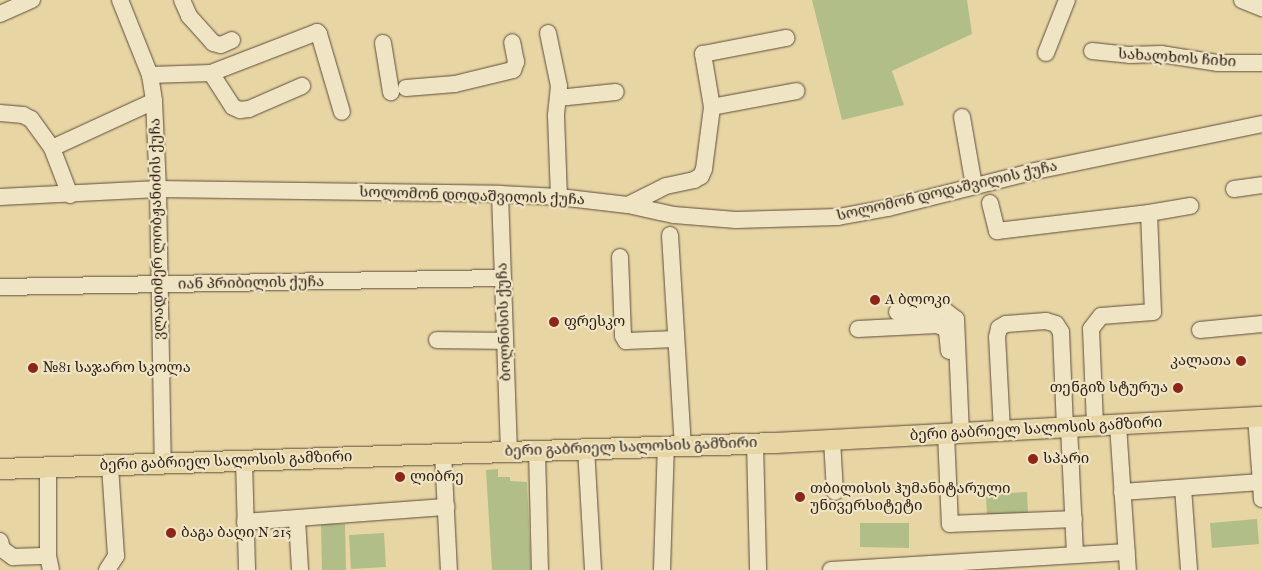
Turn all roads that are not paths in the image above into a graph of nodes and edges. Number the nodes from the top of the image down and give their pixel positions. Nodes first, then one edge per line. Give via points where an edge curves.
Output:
1 (32, 0) edge
2 (120, 0) edge
3 (182, 0) edge
4 (1068, 0) edge
5 (1242, 0) edge
6 (1262, 8) edge
7 (0, 14) edge
8 (548, 33) dead end
9 (786, 38) dead end
10 (232, 40) dead end
11 (512, 42) dead end
12 (383, 43) dead end
13 (1092, 51) dead end
14 (1046, 54) dead end
15 (1262, 63) edge
16 (211, 73) junction
17 (150, 75) junction
18 (302, 86) dead end
19 (616, 92) dead end
20 (797, 92) dead end
21 (558, 98) junction
22 (154, 102) junction
23 (712, 107) junction
24 (342, 112) dead end
25 (0, 113) edge
26 (962, 117) dead end
27 (1262, 124) edge
28 (52, 148) junction
29 (1262, 185) edge
30 (974, 186) junction
31 (158, 189) junction
32 (1234, 189) dead end
33 (500, 194) junction
34 (70, 195) junction
35 (0, 196) edge
36 (559, 197) junction
37 (990, 203) dead end
38 (628, 205) junction
39 (1190, 206) dead end
40 (1149, 213) junction
41 (670, 235) dead end
42 (620, 257) dead end
43 (503, 278) junction
44 (159, 285) junction
45 (0, 287) edge
46 (897, 312) dead end
47 (1262, 324) edge
48 (858, 329) dead end
49 (1200, 330) dead end
50 (676, 339) junction
51 (437, 340) dead end
52 (505, 341) junction
53 (958, 372) junction
54 (1259, 417) edge
55 (1118, 425) junction
56 (1095, 426) junction
57 (1067, 428) junction
58 (1002, 431) junction
59 (953, 433) junction
60 (832, 440) junction
61 (755, 443) junction
62 (674, 446) junction
63 (586, 448) junction
64 (537, 450) junction
65 (509, 451) junction
66 (443, 453) junction
67 (244, 461) junction
68 (163, 464) junction
69 (110, 465) junction
70 (48, 468) junction
71 (0, 469) edge
72 (1261, 482) junction
73 (1183, 488) junction
74 (835, 492) dead end
75 (1122, 492) junction
76 (1262, 499) edge
77 (446, 506) junction
78 (297, 519) junction
79 (1074, 519) junction
80 (245, 522) junction
81 (0, 541) edge
82 (1126, 552) junction
83 (1075, 555) junction
84 (49, 563) edge
85 (107, 570) edge
86 (247, 570) edge
87 (300, 570) edge
88 (449, 570) edge
89 (540, 570) edge
90 (593, 570) edge
91 (662, 570) edge
92 (758, 570) edge
93 (832, 570) edge
94 (1128, 570) edge
95 (1189, 570) edge

1 - 7 street
2 - 17 street, ვლადიმერ ლობჟანიძის ქუჩა
3 - 10 street via 189,16 213,43 221,45
4 - 14 street
5 - 6 street
8 - 21 street via 559,86
9 - 23 street via 703,54
11 - 12 street via 516,62 514,70 455,84 399,90
13 - 15 street, სახალხოს ჩიხი via 1161,54 1218,63
16 - 17 street
16 - 18 street via 233,107 240,110
16 - 24 street via 317,32
17 - 22 street, ვლადიმერ ლობჟანიძის ქუჩა
19 - 21 street
20 - 23 street
21 - 36 street
22 - 28 street
22 - 31 street, ვლადიმერ ლობჟანიძის ქუჩა
23 - 38 street via 701,176 666,186
25 - 28 street via 23,115 30,119
26 - 30 street
27 - 30 street, სოლომონ დოდაშვილის ქუჩა
28 - 34 street
29 - 32 street
30 - 38 street, სოლომონ დოდაშვილის ქუჩა via 838,217 736,220 674,215
31 - 33 street, სოლომონ დოდაშვილის ქუჩა
31 - 34 street, სოლომონ დოდაშვილის ქუჩა
31 - 44 street, ვლადიმერ ლობჟანიძის ქუჩა
33 - 36 street, სოლომონ დოდაშვილის ქუჩა
33 - 43 street, ბოლნისის ქუჩა
34 - 35 street, სოლომონ დოდაშვილის ქუჩა
36 - 38 street, სოლომონ დოდაშვილის ქუჩა
37 - 40 street via 997,231
39 - 40 street
40 - 56 street via 1153,312 1101,316 1091,329
41 - 50 street
42 - 50 street via 623,336 626,341
43 - 44 street, იან პრიბილის ქუჩა
43 - 52 street, ბოლნისის ქუჩა
44 - 45 street, იან პრიბილის ქუჩა
44 - 68 street, ვლადიმერ ლობჟანიძის ქუჩა
46 - 53 street via 944,310 953,315 957,326
47 - 49 street
48 - 53 street via 942,326 947,332 950,370
50 - 62 street
51 - 52 street
52 - 65 street, ბოლნისის ქუჩა
53 - 59 street
54 - 55 main road, ბერი გაბრიელ სალოსის გამზირი
54 - 72 street
55 - 56 main road, ბერი გაბრიელ სალოსის გამზირი
55 - 75 street
56 - 57 main road, ბერი გაბრიელ სალოსის გამზირი
57 - 58 main road, ბერი გაბრიელ სალოსის გამზირი
57 - 58 street via 1061,332 1056,324 1038,322 1006,324 999,328
57 - 79 street
58 - 59 main road, ბერი გაბრიელ სალოსის გამზირი
59 - 60 main road, ბერი გაბრიელ სალოსის გამზირი
59 - 79 street via 950,524
60 - 61 main road, ბერი გაბრიელ სალოსის გამზირი
60 - 74 street
61 - 62 main road, ბერი გაბრიელ სალოსის გამზირი
61 - 92 street
62 - 63 main road, ბერი გაბრიელ სალოსის გამზირი
62 - 91 street
63 - 64 main road, ბერი გაბრიელ სალოსის გამზირი
63 - 90 street
64 - 65 main road, ბერი გაბრიელ სალოსის გამზირი
64 - 89 street
65 - 66 main road, ბერი გაბრიელ სალოსის გამზირი
66 - 67 main road, ბერი გაბრიელ სალოსის გამზირი
66 - 77 street
67 - 68 main road, ბერი გაბრიელ სალოსის გამზირი
67 - 80 street
68 - 69 main road, ბერი გაბრიელ სალოსის გამზირი
69 - 70 main road, ბერი გაბრიელ სალოსის გამზირი
69 - 85 street via 116,556
70 - 71 main road, ბერი გაბრიელ სალოსის გამზირი
70 - 84 street
72 - 73 street
72 - 76 street
73 - 75 street
73 - 95 street
75 - 82 street
77 - 78 street
77 - 88 street
78 - 80 street
78 - 87 street
79 - 83 street
80 - 86 street
81 - 84 street via 2,549 13,557
82 - 83 street
82 - 94 street
83 - 93 street

